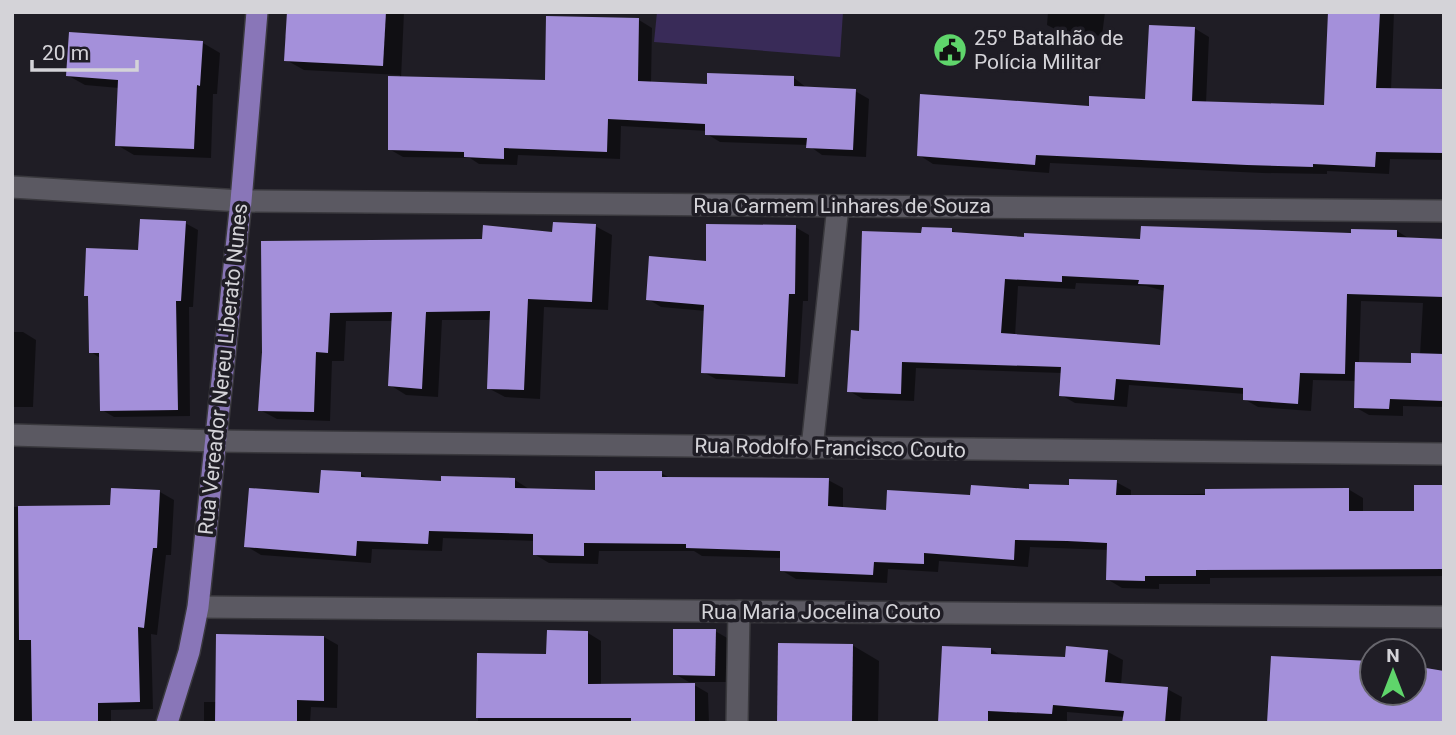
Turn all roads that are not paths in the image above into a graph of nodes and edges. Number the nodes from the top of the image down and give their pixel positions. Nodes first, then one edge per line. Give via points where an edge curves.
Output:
1 (257, 12) edge
2 (12, 187) edge
3 (241, 201) junction
4 (838, 206) junction
5 (1444, 211) edge
6 (12, 435) edge
7 (216, 441) junction
8 (812, 448) junction
9 (1444, 454) edge
10 (198, 607) junction
11 (738, 611) junction
12 (1444, 617) edge
13 (167, 723) edge
14 (737, 723) edge

1 - 3 main road, Rua Vereador Nereu Liberato Nunes
2 - 3 street, Rua Carmem Linhares de Souza
3 - 4 street, Rua Carmem Linhares de Souza
3 - 7 main road, Rua Vereador Nereu Liberato Nunes
4 - 5 street, Rua Carmem Linhares de Souza
4 - 8 street
6 - 7 street, Rua Rodolfo Francisco Couto
7 - 8 street, Rua Rodolfo Francisco Couto
7 - 10 main road, Rua Vereador Nereu Liberato Nunes
8 - 9 street, Rua Rodolfo Francisco Couto
10 - 11 street, Rua Maria Jocelina Couto
10 - 13 main road, Rua Vereador Nereu Liberato Nunes
11 - 12 street, Rua Maria Jocelina Couto
11 - 14 street

